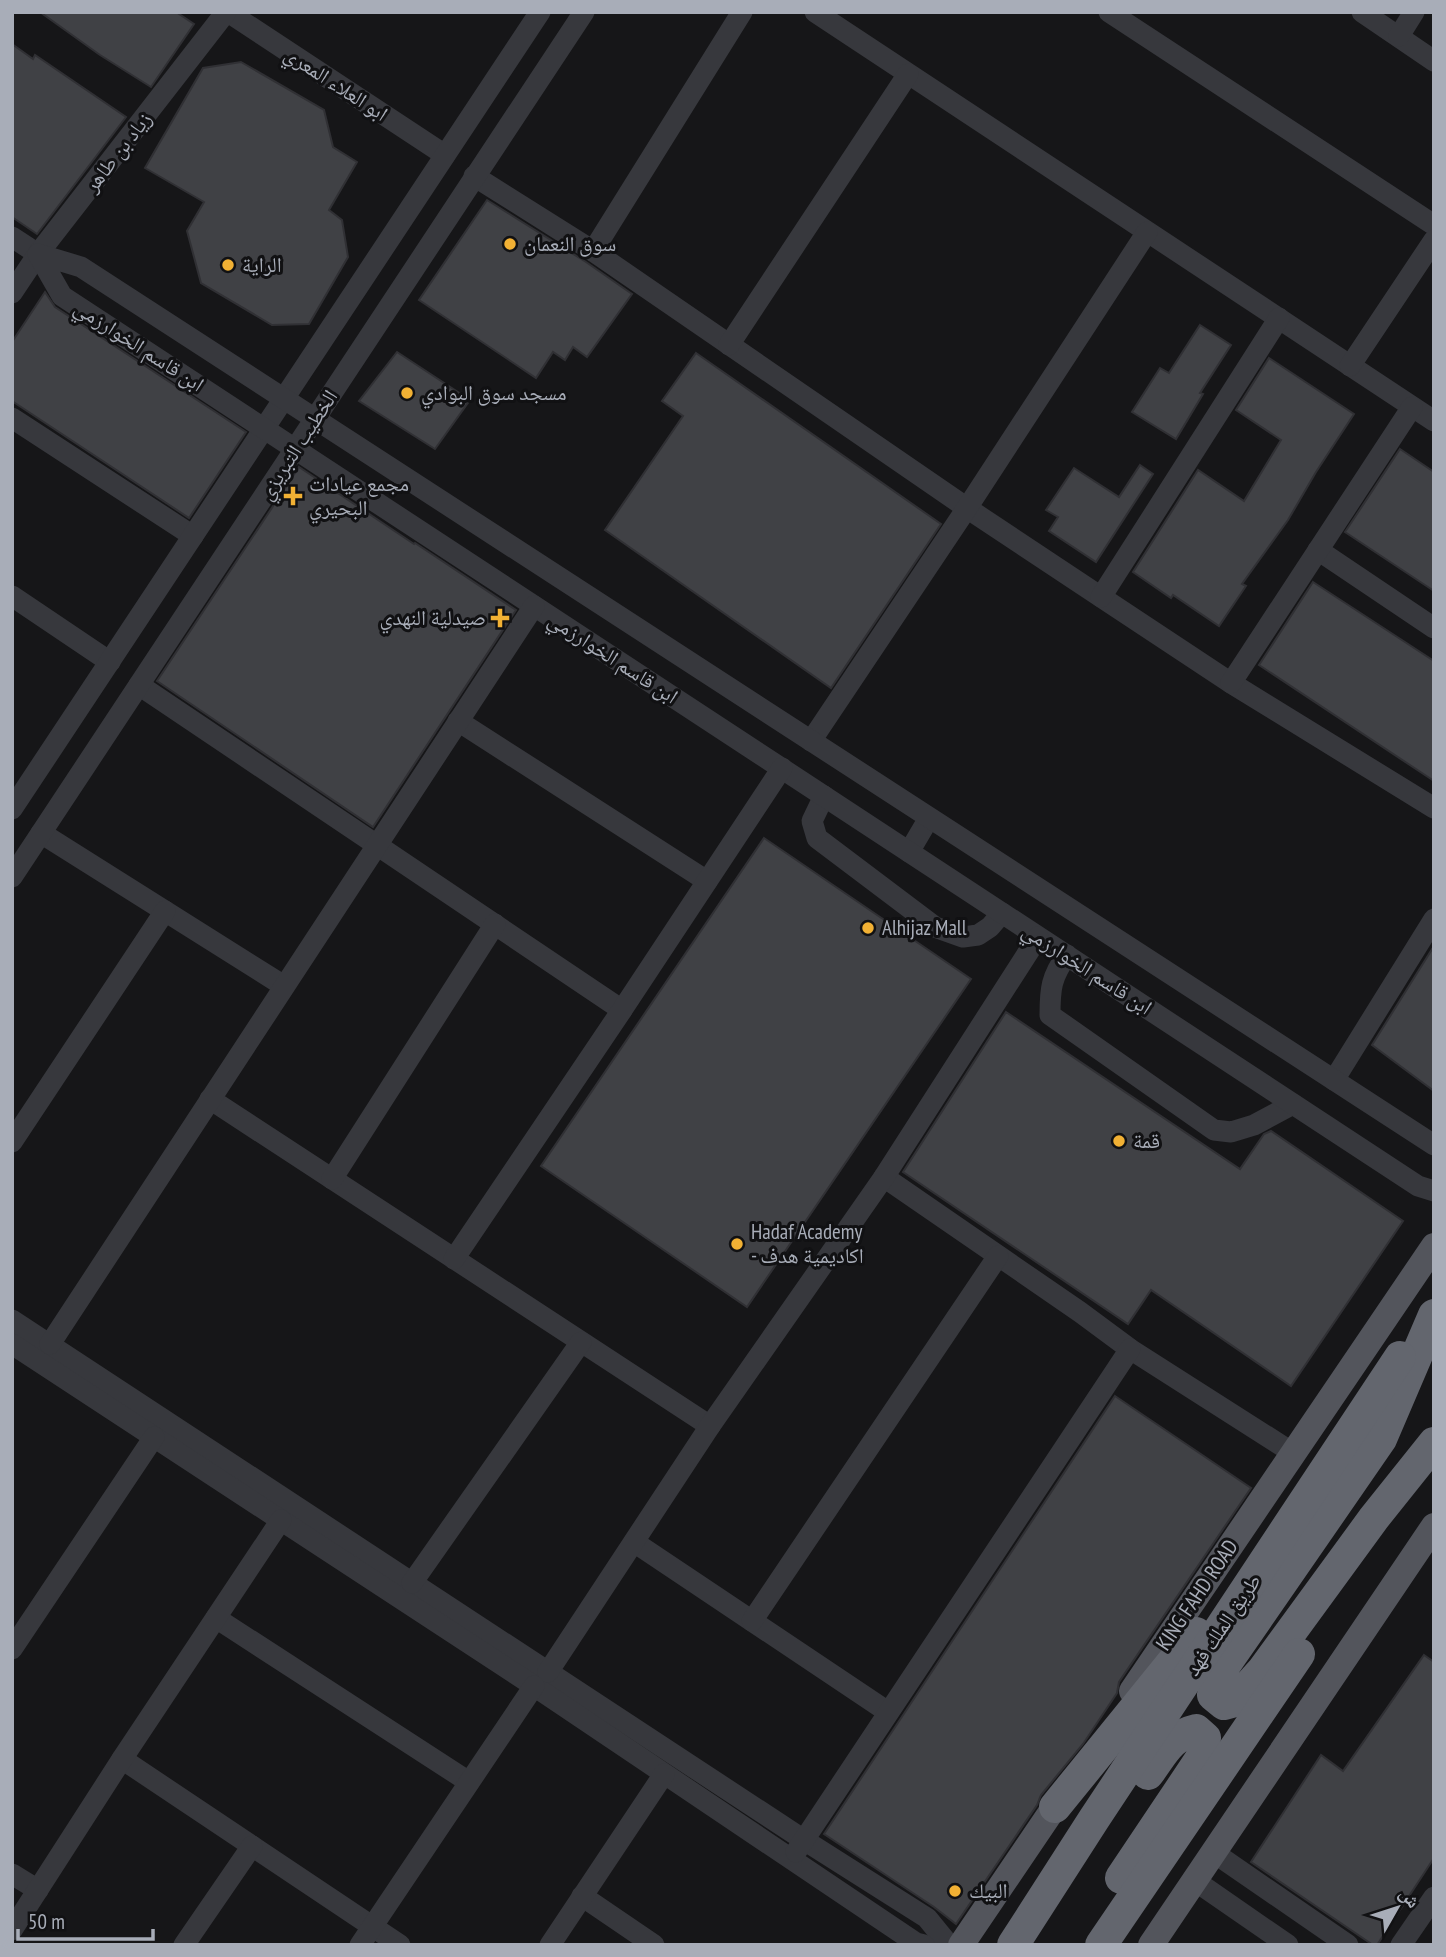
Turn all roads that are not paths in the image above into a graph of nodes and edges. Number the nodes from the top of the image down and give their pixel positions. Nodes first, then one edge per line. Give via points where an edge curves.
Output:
1 (227, 12) edge
2 (584, 12) edge
3 (742, 12) edge
4 (816, 12) edge
5 (1109, 12) edge
6 (1362, 12) edge
7 (1414, 12) edge
8 (531, 15) edge
9 (1399, 36) junction
10 (1434, 61) edge
11 (908, 74) junction
12 (445, 155) junction
13 (474, 176) junction
14 (1434, 226) edge
15 (1147, 232) junction
16 (12, 237) edge
17 (1434, 240) edge
18 (593, 251) junction
19 (38, 254) junction
20 (12, 293) edge
21 (1279, 318) junction
22 (729, 345) junction
23 (1350, 366) junction
24 (284, 399) junction
25 (1412, 407) junction
26 (12, 418) edge
27 (315, 419) junction
28 (1434, 421) edge
29 (264, 428) junction
30 (296, 449) junction
31 (967, 508) junction
32 (193, 536) junction
33 (1318, 550) junction
34 (12, 596) edge
35 (1101, 597) junction
36 (534, 606) junction
37 (1434, 628) edge
38 (110, 662) junction
39 (1231, 683) junction
40 (139, 685) junction
41 (458, 721) junction
42 (811, 741) junction
43 (782, 768) junction
44 (824, 796) junction
45 (1434, 808) edge
46 (12, 809) edge
47 (929, 818) junction
48 (41, 833) junction
49 (377, 845) junction
50 (909, 852) junction
51 (12, 877) edge
52 (707, 881) junction
53 (165, 911) junction
54 (1002, 913) junction
55 (1434, 919) edge
56 (495, 924) junction
57 (1038, 937) junction
58 (1066, 956) junction
59 (284, 986) junction
60 (622, 1010) junction
61 (1334, 1080) junction
62 (210, 1099) junction
63 (1293, 1104) junction
64 (12, 1142) edge
65 (1434, 1145) edge
66 (884, 1177) junction
67 (332, 1179) junction
68 (1434, 1191) edge
69 (1434, 1247) edge
70 (998, 1255) junction
71 (454, 1259) junction
72 (1434, 1306) edge
73 (1434, 1315) edge
74 (12, 1320) edge
75 (580, 1342) junction
76 (50, 1344) junction
77 (1130, 1349) junction
78 (16, 1354) edge
79 (710, 1426) junction
80 (154, 1437) junction
81 (1434, 1443) edge
82 (1293, 1453) junction
83 (1434, 1457) edge
84 (1311, 1491) junction
85 (281, 1520) junction
86 (1434, 1526) edge
87 (634, 1542) junction
88 (412, 1583) junction
89 (216, 1618) junction
90 (752, 1621) junction
91 (12, 1649) edge
92 (541, 1679) junction
93 (888, 1712) junction
94 (122, 1759) junction
95 (664, 1774) junction
96 (469, 1782) junction
97 (1055, 1807) junction
98 (804, 1840) junction
99 (251, 1846) junction
100 (1213, 1852) junction
101 (791, 1860) junction
102 (12, 1874) edge
103 (1194, 1880) junction
104 (38, 1890) junction
105 (582, 1896) junction
106 (1434, 1897) edge
107 (372, 1927) junction
108 (12, 1930) edge
109 (184, 1945) edge
110 (360, 1945) edge
111 (400, 1945) edge
112 (550, 1945) edge
113 (654, 1945) edge
114 (924, 1945) edge
115 (949, 1945) edge
116 (961, 1945) edge
117 (1013, 1945) edge
118 (1028, 1945) edge
119 (1079, 1945) edge
120 (1101, 1945) edge
121 (1151, 1945) edge
122 (1288, 1945) edge
123 (1348, 1945) edge
124 (1401, 1945) edge

1 - 12 street, ابو العلاء المعري
1 - 19 street, زياد بن طاهر
2 - 13 street, الخطيب التبريزي
3 - 18 street
4 - 11 street
5 - 14 street
6 - 9 street
7 - 9 street
8 - 12 street, الخطيب التبريزي
9 - 10 street
11 - 15 street
11 - 22 street
12 - 24 street, الخطيب التبريزي
13 - 18 street
13 - 27 street, الخطيب التبريزي
15 - 21 street
15 - 31 street
16 - 19 street
17 - 23 street
18 - 22 street
19 - 20 street, زياد بن طاهر
19 - 24 street, ابن قاسم الخوارزمي via 81,267
19 - 29 street, ابن قاسم الخوارزمي via 62,296
21 - 23 street
21 - 35 street
22 - 31 street
23 - 25 street
24 - 27 street, ابن قاسم الخوارزمي
24 - 29 street, الخطيب التبريزي
25 - 28 street
25 - 33 street
26 - 32 street
27 - 30 street, الخطيب التبريزي
27 - 42 street, ابن قاسم الخوارزمي
29 - 30 street, ابن قاسم الخوارزمي
29 - 32 street, الخطيب التبريزي
30 - 36 street, ابن قاسم الخوارزمي
30 - 40 street, الخطيب التبريزي
31 - 35 street
31 - 42 street
32 - 38 street, الخطيب التبريزي
33 - 37 street
33 - 39 street
34 - 38 street
35 - 39 street
36 - 41 street
36 - 43 street, ابن قاسم الخوارزمي
38 - 46 street, الخطيب التبريزي
39 - 45 street
40 - 48 street, الخطيب التبريزي
40 - 49 street
41 - 49 street
41 - 52 street
42 - 47 street, ابن قاسم الخوارزمي
43 - 44 street, ابن قاسم الخوارزمي
43 - 52 street
44 - 50 street, ابن قاسم الخوارزمي
44 - 54 street via 813,821 817,838 935,927 963,937 978,935
47 - 50 street
47 - 61 street, ابن قاسم الخوارزمي
48 - 51 street, الخطيب التبريزي
48 - 53 street
49 - 56 street
49 - 59 street
50 - 54 street, ابن قاسم الخوارزمي
52 - 60 street
53 - 59 street
53 - 64 street
54 - 57 street, ابن قاسم الخوارزمي
55 - 61 street
56 - 60 street
56 - 67 street
57 - 58 street, ابن قاسم الخوارزمي
57 - 66 street
58 - 63 street, ابن قاسم الخوارزمي
58 - 63 street via 1050,989 1050,1015 1214,1130 1231,1132 1254,1125
59 - 62 street
60 - 71 street
61 - 65 street, ابن قاسم الخوارزمي
62 - 67 street
62 - 76 street
63 - 68 street, ابن قاسم الخوارزمي via 1418,1186
66 - 70 street
66 - 79 street
67 - 71 street
69 - 82 main road, KING FAHD ROAD
70 - 77 street
70 - 90 street
71 - 75 street
72 - 84 highway, طريق الملك فهد
73 - 81 highway via 1381,1439 1220,1671 1213,1695 1224,1704 1235,1701 1263,1670
74 - 76 street
75 - 79 street
75 - 88 street
76 - 88 street
77 - 82 street
77 - 93 street
78 - 80 street
79 - 87 street
80 - 85 street
80 - 91 street
82 - 97 main road, KING FAHD ROAD
83 - 120 highway
84 - 97 highway
84 - 117 highway, طريق الملك فهد
85 - 89 street
85 - 92 street
86 - 100 main road
87 - 90 street
87 - 92 street
88 - 92 street
89 - 94 street
89 - 96 street
90 - 93 street
92 - 95 street
92 - 96 street
92 - 98 street
93 - 98 street
94 - 99 street
94 - 104 street
95 - 101 street
95 - 105 street
96 - 107 street
97 - 116 main road, KING FAHD ROAD
98 - 101 street
98 - 115 street via 927,1918
99 - 107 street
99 - 109 street
100 - 103 main road
100 - 123 street
101 - 114 street
102 - 104 street
103 - 121 main road
103 - 122 street
104 - 108 street
105 - 112 street
105 - 113 street
106 - 124 street
107 - 110 street
107 - 111 street
118 - 119 highway via 1170,1744 1182,1733 1196,1730 1205,1738 1202,1757

